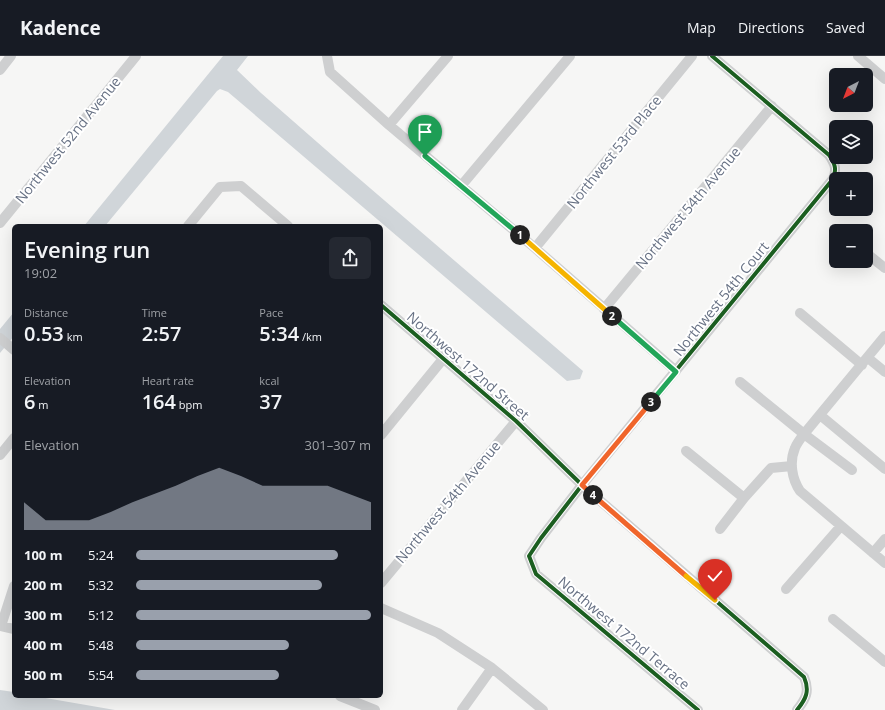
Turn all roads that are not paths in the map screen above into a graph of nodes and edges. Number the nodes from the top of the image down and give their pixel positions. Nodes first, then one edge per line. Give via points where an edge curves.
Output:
1 (11, 56) edge
2 (136, 56) edge
3 (328, 56) edge
4 (448, 56) edge
5 (570, 56) edge
6 (692, 56) edge
7 (712, 56) edge
8 (858, 56) edge
9 (0, 70) edge
10 (885, 79) edge
11 (772, 106) junction
12 (389, 125) junction
13 (461, 186) junction
14 (0, 223) edge
15 (190, 224) edge
16 (286, 224) edge
17 (535, 248) junction
18 (873, 259) edge
19 (885, 268) edge
20 (383, 307) edge
21 (604, 309) junction
22 (800, 313) dead end
23 (885, 336) edge
24 (0, 338) edge
25 (12, 348) edge
26 (442, 359) junction
27 (865, 362) junction
28 (676, 372) junction
29 (885, 372) edge
30 (740, 382) dead end
31 (820, 415) junction
32 (516, 421) junction
33 (383, 433) edge
34 (804, 434) junction
35 (12, 440) edge
36 (686, 451) dead end
37 (0, 455) edge
38 (792, 466) junction
39 (885, 469) edge
40 (852, 470) dead end
41 (582, 485) junction
42 (744, 498) junction
43 (841, 526) junction
44 (720, 529) dead end
45 (885, 539) edge
46 (873, 553) junction
47 (885, 563) edge
48 (536, 574) joint
49 (383, 581) edge
50 (786, 589) dead end
51 (12, 592) edge
52 (383, 609) edge
53 (833, 619) dead end
54 (0, 626) edge
55 (12, 629) edge
56 (885, 662) edge
57 (492, 668) junction
58 (345, 698) edge
59 (375, 710) edge
60 (462, 710) edge
61 (543, 710) edge
62 (698, 710) edge
63 (797, 710) edge

1 - 9 street
2 - 14 street, Northwest 52nd Avenue
3 - 12 street via 330,72
4 - 12 street
5 - 13 street
6 - 17 street, Northwest 53rd Place
7 - 11 street
8 - 10 street
11 - 21 street, Northwest 54th Avenue
11 - 28 street, Northwest 54th Court via 829,155 836,171 827,188
12 - 13 street
13 - 17 street
15 - 16 street via 220,188 241,186
17 - 21 street
18 - 19 street
20 - 26 street, Northwest 172nd Street
21 - 28 street
22 - 27 street
23 - 27 street
24 - 25 street
26 - 32 street, Northwest 172nd Street
26 - 33 street
27 - 29 street
27 - 31 street
28 - 41 street, Northwest 54th Court
30 - 34 street
31 - 34 street
31 - 39 street
32 - 41 street, Northwest 172nd Street
32 - 49 street, Northwest 54th Avenue
34 - 38 street via 795,448
34 - 40 street
35 - 37 street
36 - 42 street
38 - 42 street via 771,468
38 - 43 street via 794,482 800,491
41 - 48 street, Northwest 54th Court via 529,556
41 - 63 street, Northwest 172nd Street via 804,677 808,693
42 - 44 street
43 - 46 street
43 - 50 street
45 - 46 street
46 - 47 street
48 - 62 street, Northwest 172nd Terrace
51 - 54 street
52 - 57 street via 438,633
53 - 56 street
54 - 55 street
57 - 60 street
57 - 61 street
58 - 59 street

